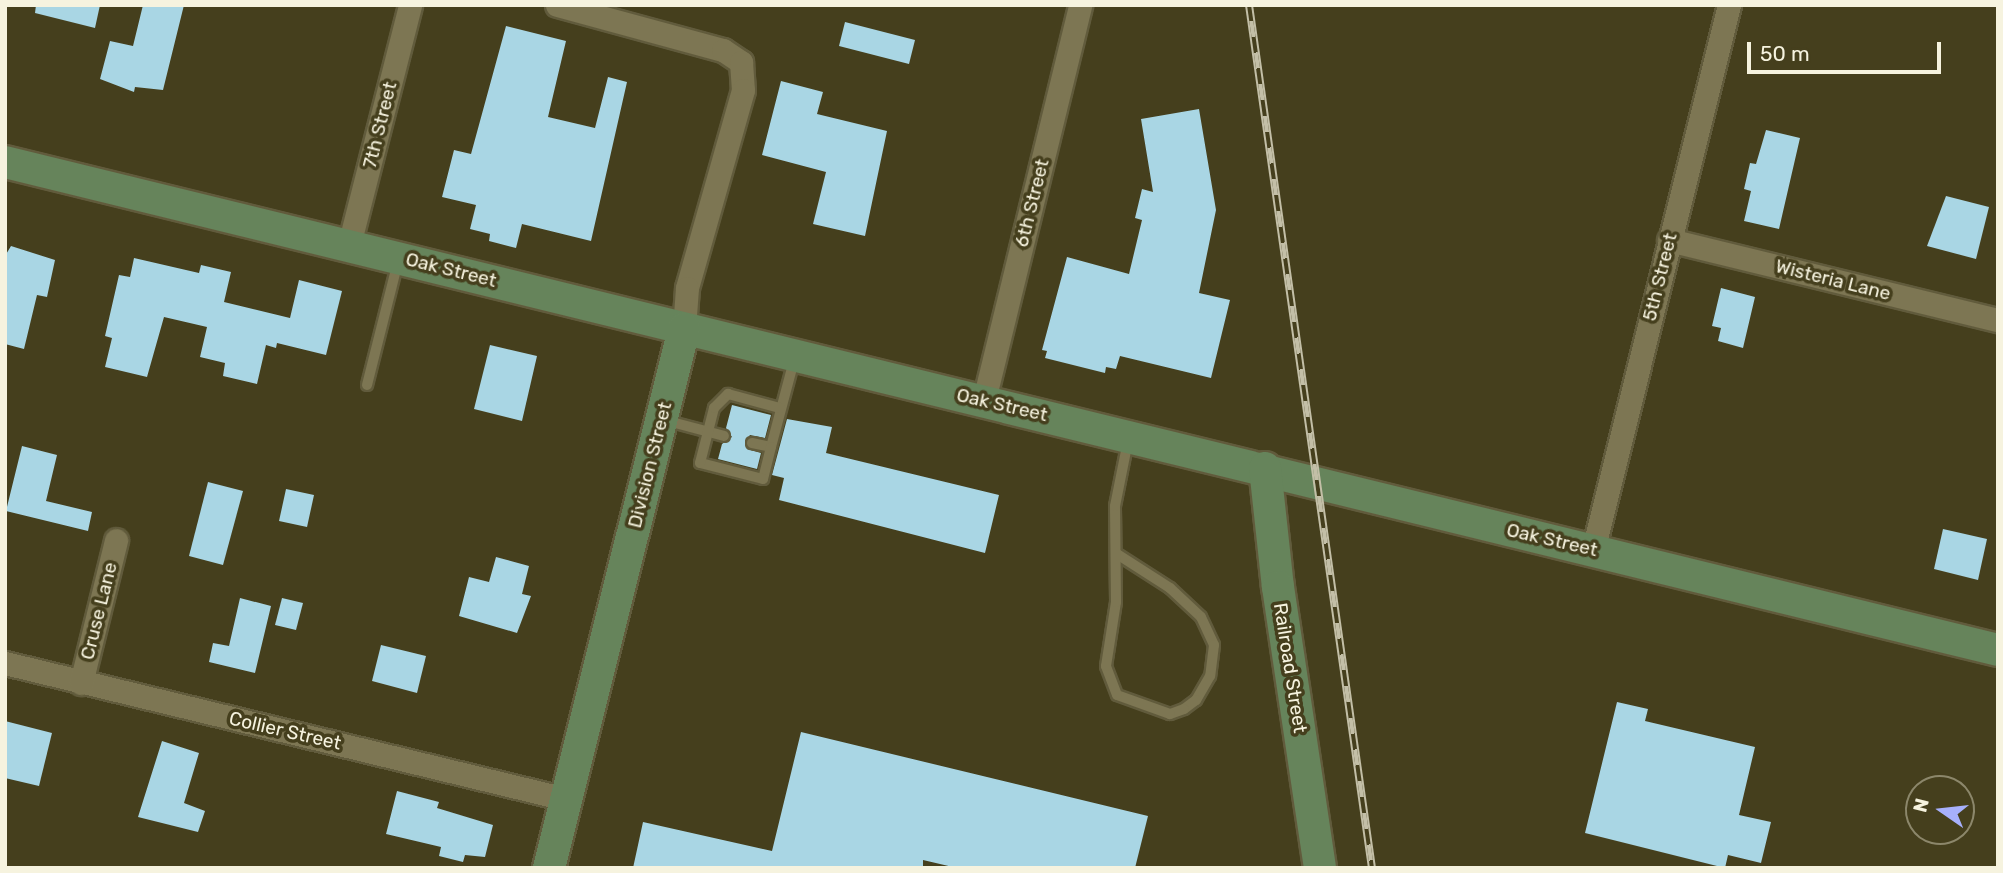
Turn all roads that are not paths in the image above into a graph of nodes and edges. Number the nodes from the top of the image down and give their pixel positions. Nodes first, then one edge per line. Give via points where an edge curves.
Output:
1 (410, 5) edge
2 (556, 5) edge
3 (1080, 5) edge
4 (1729, 5) edge
5 (5, 162) edge
6 (1669, 240) junction
7 (349, 245) junction
8 (399, 257) junction
9 (1998, 320) edge
10 (684, 328) junction
11 (795, 355) junction
12 (367, 385) dead end
13 (984, 400) junction
14 (780, 408) junction
15 (661, 419) junction
16 (708, 432) junction
17 (1129, 435) junction
18 (724, 436) dead end
19 (752, 443) dead end
20 (771, 447) junction
21 (1265, 468) junction
22 (116, 540) dead end
23 (1593, 550) junction
24 (1116, 554) junction
25 (1998, 650) edge
26 (5, 663) edge
27 (81, 683) junction
28 (566, 799) junction
29 (549, 868) edge
30 (1320, 868) edge

1 - 7 street, 7th Street
2 - 10 street, Division Street via 723,50 741,62 743,90 688,288
3 - 13 street, 6th Street
4 - 6 street, 5th Street
5 - 7 main road, Oak Street
6 - 9 street, Wisteria Lane
6 - 23 street, 5th Street
7 - 8 main road, Oak Street
8 - 10 main road, Oak Street
8 - 12 lane
10 - 11 main road, Oak Street
10 - 15 main road, Division Street
11 - 13 main road, Oak Street
11 - 14 lane
13 - 17 main road, Oak Street
14 - 16 lane via 728,394 714,408
14 - 20 lane
15 - 16 lane
15 - 28 main road, Division Street
16 - 18 lane
16 - 20 lane via 700,463 763,479
17 - 21 main road, Oak Street
17 - 24 lane via 1115,506
19 - 20 lane
21 - 23 main road, Oak Street
21 - 30 main road, Railroad Street
22 - 27 street, Cruse Lane
23 - 25 main road, Oak Street
24 - 24 lane via 1116,602 1106,648 1110,681 1117,695 1153,710 1170,714 1184,709 1210,676 1214,645 1200,617 1170,588
26 - 27 street, Collier Street
27 - 28 street, Collier Street
28 - 29 main road, Division Street

